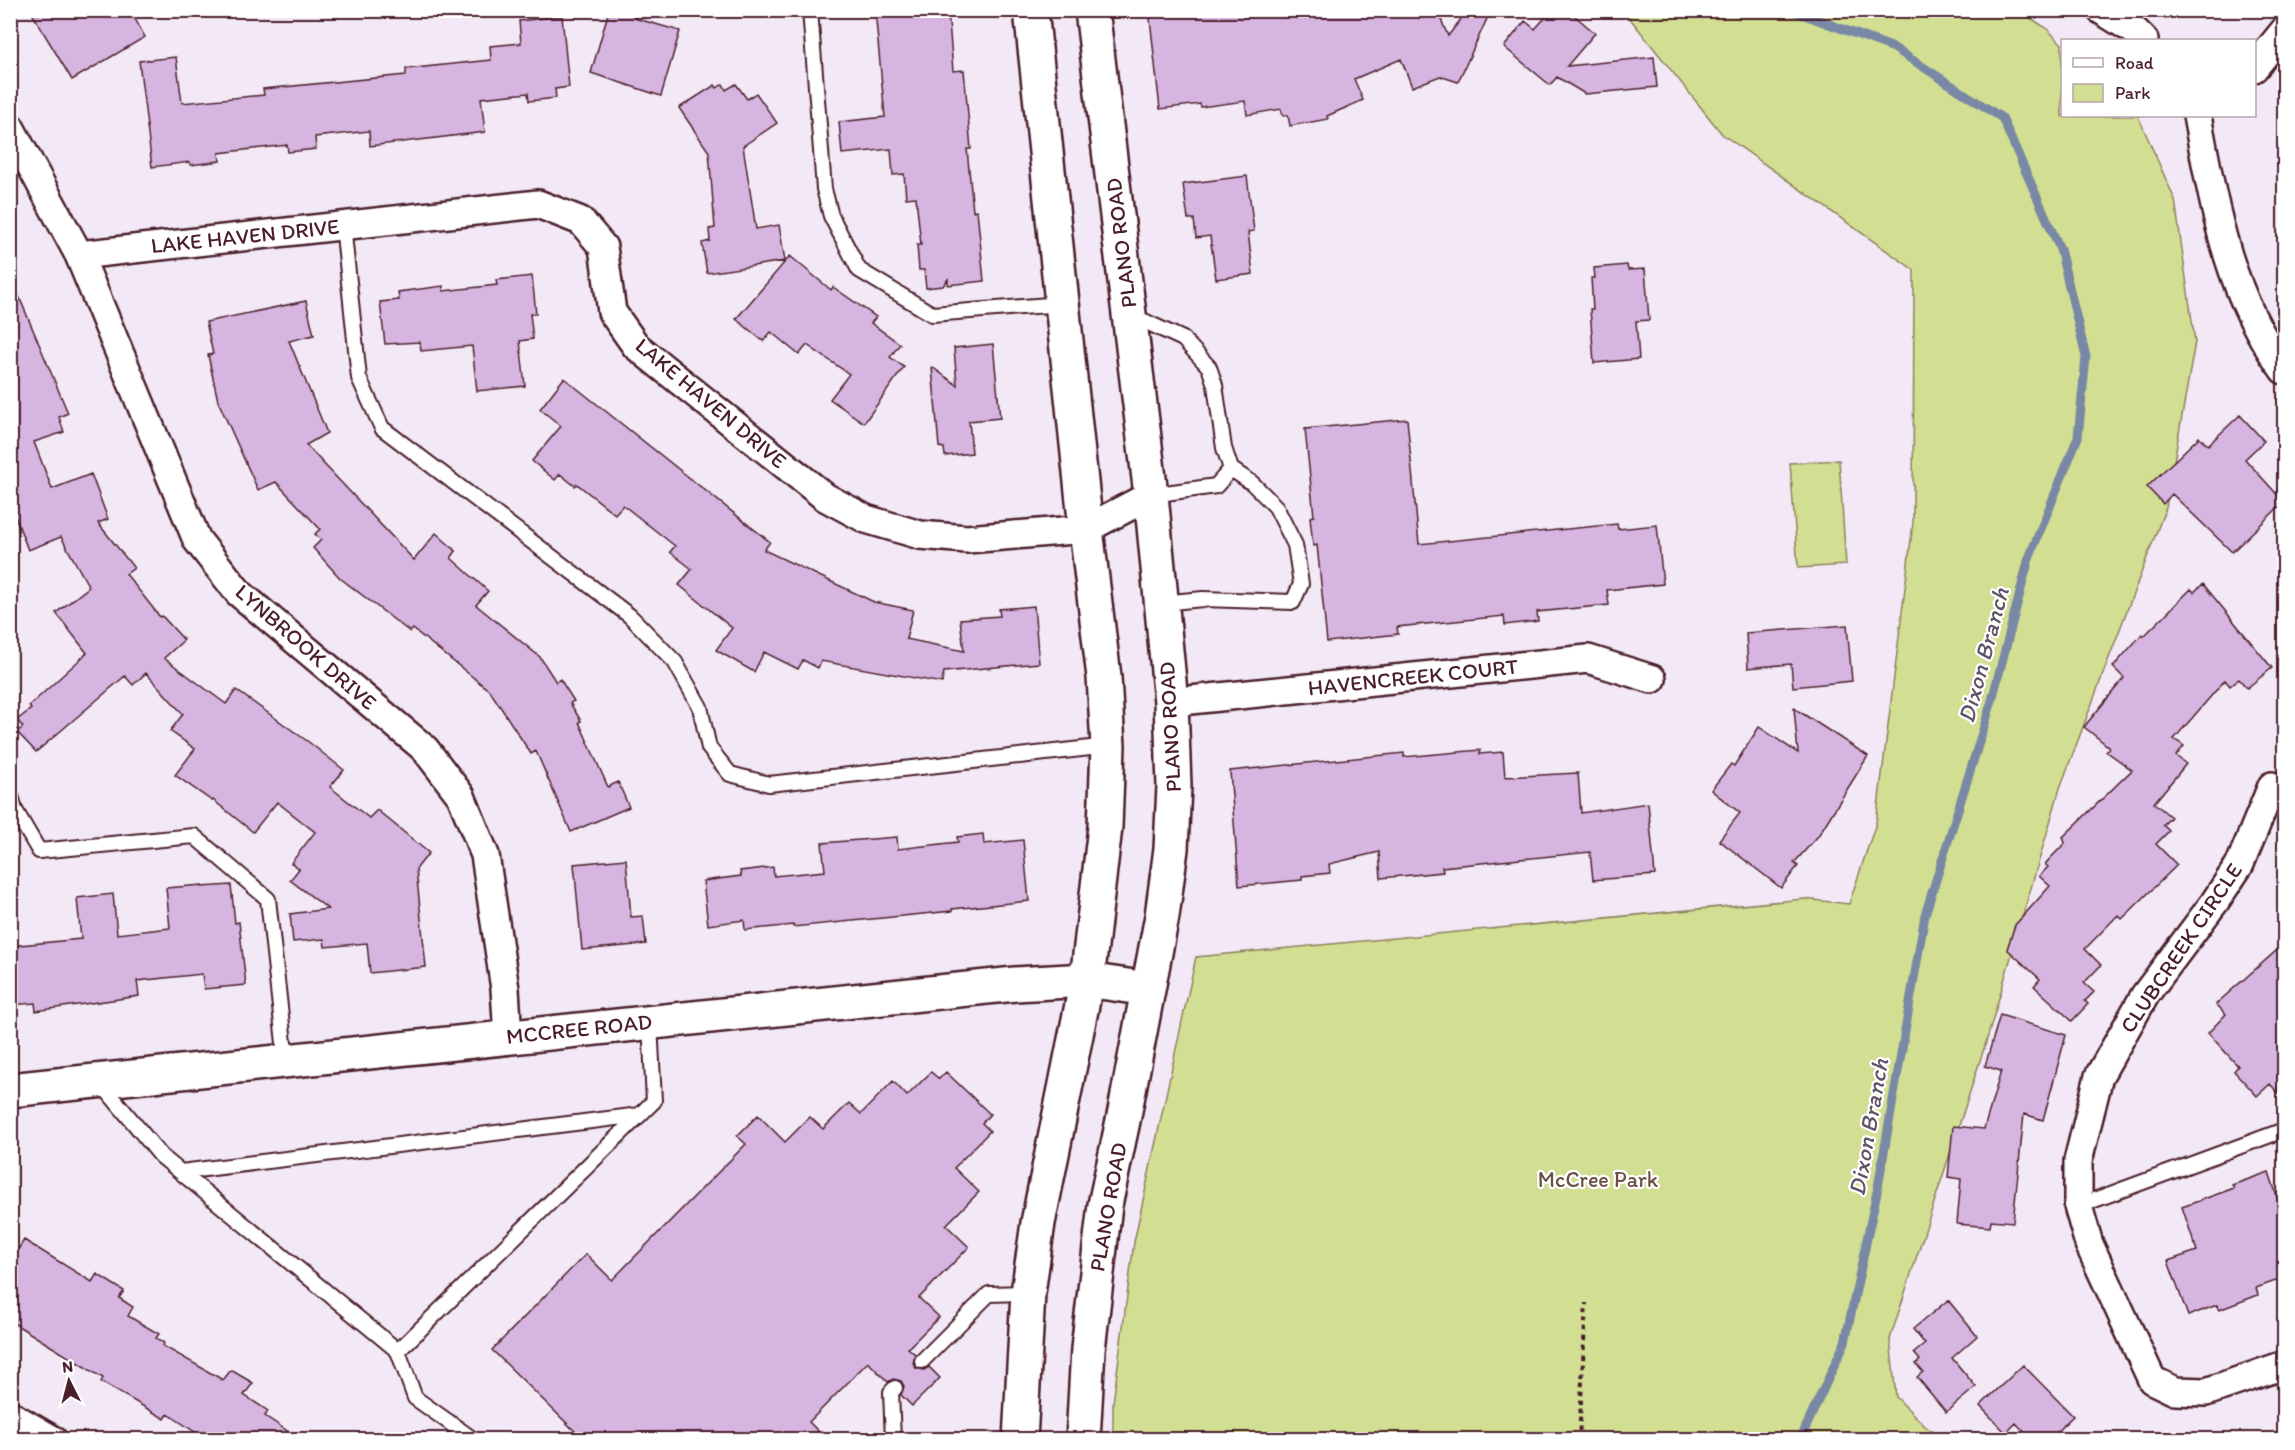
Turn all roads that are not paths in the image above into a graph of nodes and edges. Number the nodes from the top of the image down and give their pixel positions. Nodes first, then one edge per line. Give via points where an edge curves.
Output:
1 (810, 10) edge
2 (1031, 10) edge
3 (1092, 10) edge
4 (2101, 10) edge
5 (2284, 31) edge
6 (2143, 39) edge
7 (2256, 66) edge
8 (2197, 117) edge
9 (10, 127) edge
10 (343, 225) junction
11 (79, 255) junction
12 (1062, 304) junction
13 (1129, 314) junction
14 (2284, 370) edge
15 (1231, 469) junction
16 (1151, 495) junction
17 (1086, 529) junction
18 (1161, 603) junction
19 (1652, 679) dead end
20 (1171, 702) junction
21 (1108, 746) junction
22 (2272, 786) dead end
23 (10, 792) edge
24 (1087, 980) junction
25 (1148, 989) junction
26 (650, 1021) junction
27 (508, 1037) junction
28 (286, 1061) junction
29 (99, 1080) junction
30 (10, 1090) edge
31 (640, 1115) junction
32 (2284, 1130) edge
33 (181, 1172) junction
34 (2078, 1206) junction
35 (1028, 1293) junction
36 (398, 1351) junction
37 (922, 1361) dead end
38 (2284, 1365) edge
39 (895, 1389) dead end
40 (10, 1415) edge
41 (52, 1440) edge
42 (474, 1440) edge
43 (892, 1440) edge
44 (1020, 1440) edge
45 (1083, 1440) edge

1 - 12 lane via 824,189 831,216 860,270 932,314
2 - 12 main road
3 - 13 main road, PLANO ROAD
4 - 6 street
5 - 7 street
8 - 14 street via 2216,214 2234,275 2264,343
9 - 11 street, LYNBROOK DRIVE
10 - 11 street, LAKE HAVEN DRIVE
10 - 17 street, LAKE HAVEN DRIVE via 538,204 581,221 603,247 612,312 636,346 825,498 866,519 920,535 967,539
10 - 21 lane via 359,378 382,428 630,616 675,662 700,707 709,748 729,774 769,784
11 - 27 street, LYNBROOK DRIVE via 198,540 239,593 425,748 461,796 485,855 505,989
12 - 17 main road
13 - 15 lane via 1184,339 1209,367
13 - 16 main road, PLANO ROAD
15 - 16 lane via 1216,486
15 - 18 lane via 1276,507 1295,545 1301,584 1293,602 1203,599
16 - 17 street, LAKE HAVEN DRIVE
16 - 18 main road, PLANO ROAD
17 - 21 main road
18 - 20 main road, PLANO ROAD
19 - 20 street, HAVENCREEK COURT via 1588,659
20 - 25 main road, PLANO ROAD via 1171,849
21 - 24 main road via 1105,827
22 - 34 street, CLUBCREEK CIRCLE via 2240,864 2145,994 2099,1076 2078,1161
23 - 28 lane via 15,810 39,851 194,836 268,899
24 - 25 main road, MCCREE ROAD
24 - 26 main road, MCCREE ROAD
24 - 35 main road via 1038,1223
25 - 45 main road, PLANO ROAD via 1104,1215 1088,1349
26 - 27 main road, MCCREE ROAD
26 - 31 lane via 654,1101
27 - 28 main road, MCCREE ROAD
28 - 29 main road, MCCREE ROAD
29 - 30 main road, MCCREE ROAD
29 - 33 lane via 162,1156
31 - 33 lane
31 - 36 lane
32 - 34 lane
33 - 36 lane
34 - 38 street, CLUBCREEK CIRCLE via 2089,1244 2152,1380 2175,1391 2206,1392
35 - 37 lane via 989,1294
35 - 44 main road
36 - 42 lane via 415,1398
39 - 43 lane via 891,1392
40 - 41 street

